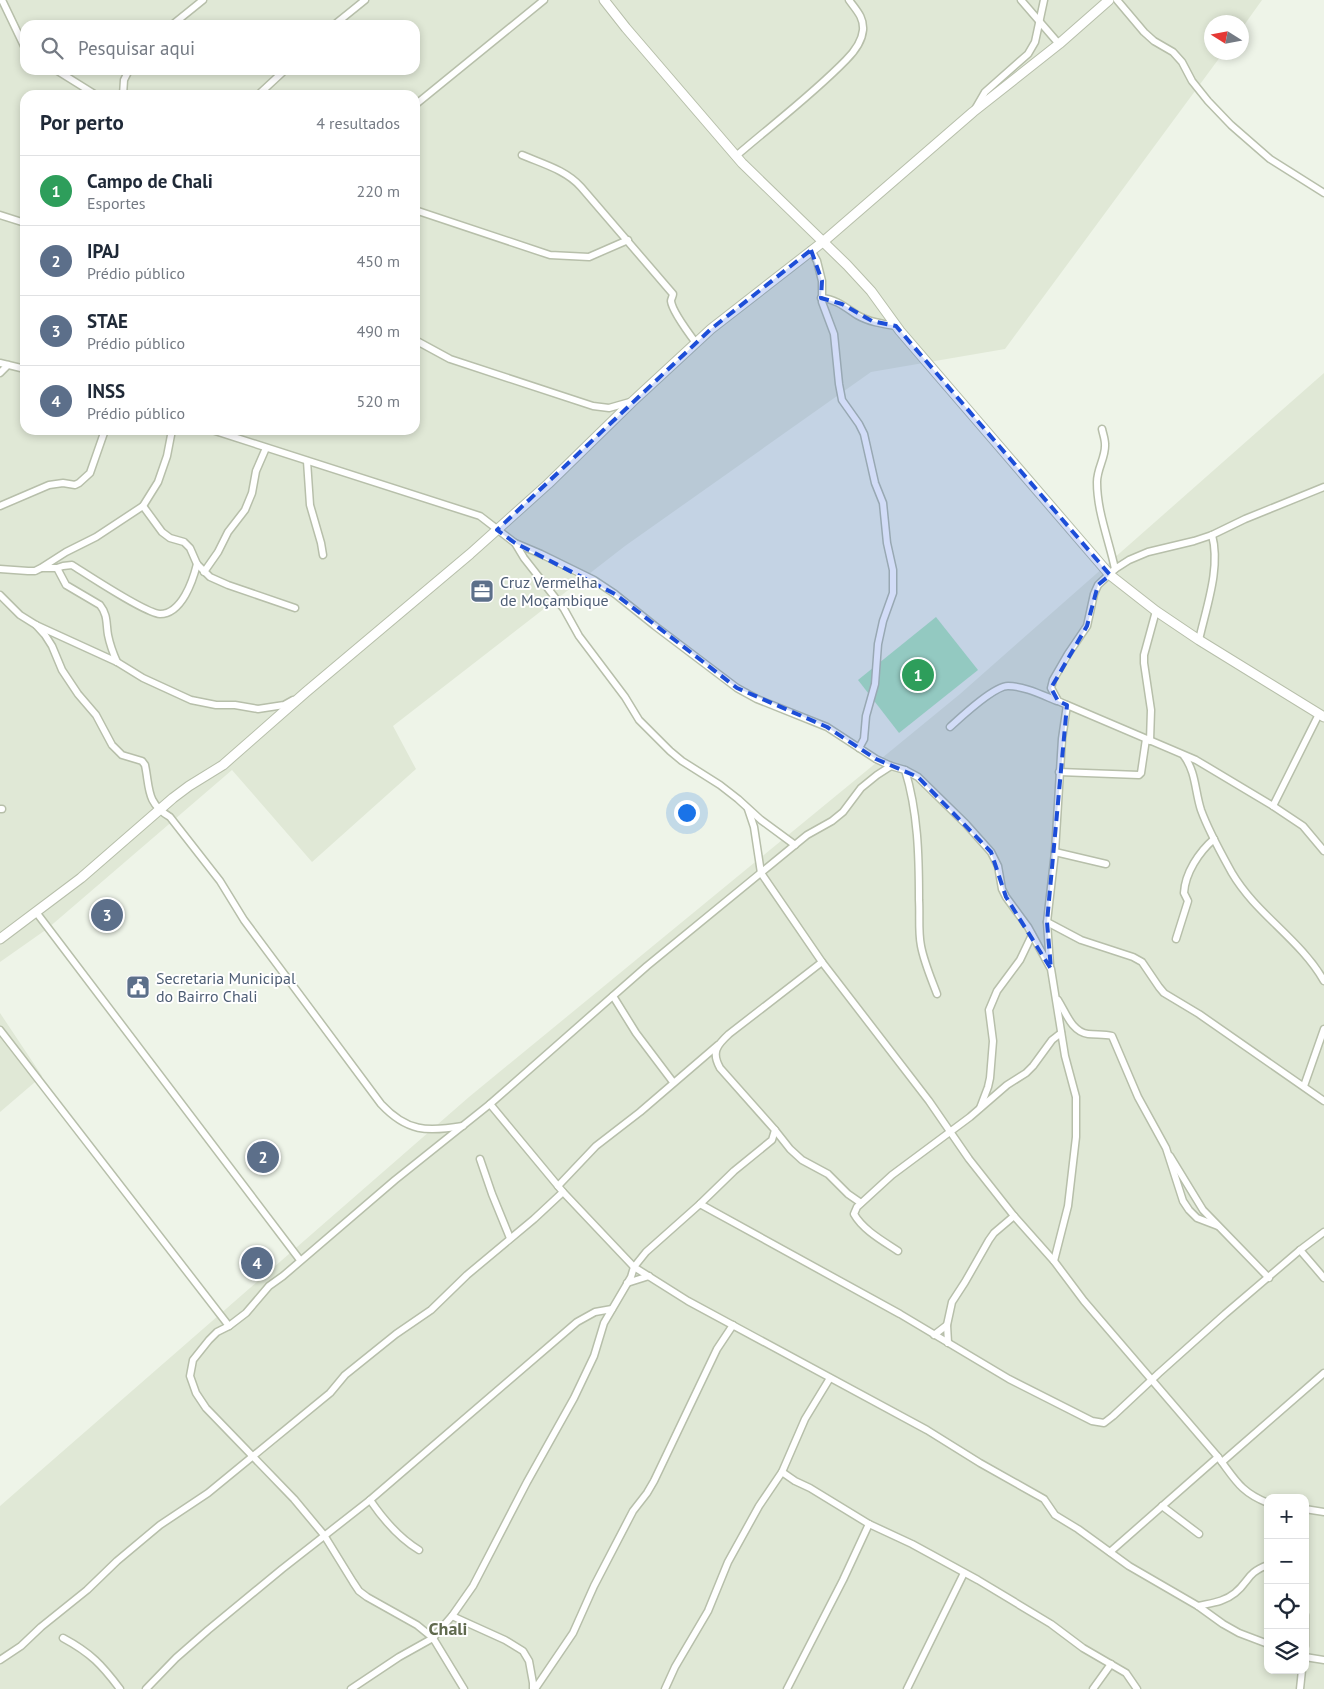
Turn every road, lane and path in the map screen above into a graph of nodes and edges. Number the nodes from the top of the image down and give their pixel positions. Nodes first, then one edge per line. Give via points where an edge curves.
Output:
1 (2, 0) edge
2 (202, 0) edge
3 (365, 0) edge
4 (544, 0) edge
5 (604, 0) edge
6 (849, 0) edge
7 (1021, 0) edge
8 (1044, 0) edge
9 (1109, 0) edge
10 (1118, 0) edge
11 (178, 20) edge
12 (340, 20) edge
13 (1039, 22) junction
14 (20, 38) edge
15 (1059, 44) junction
16 (64, 75) edge
17 (126, 75) edge
18 (279, 75) edge
19 (88, 90) edge
20 (123, 90) edge
21 (263, 90) edge
22 (420, 101) edge
23 (973, 112) junction
24 (522, 155) dead end
25 (736, 156) junction
26 (1324, 193) edge
27 (420, 212) edge
28 (0, 215) edge
29 (20, 221) edge
30 (628, 240) junction
31 (824, 241) junction
32 (812, 250) junction
33 (821, 298) junction
34 (896, 326) junction
35 (420, 343) edge
36 (696, 343) junction
37 (0, 363) edge
38 (8, 365) junction
39 (20, 368) edge
40 (0, 373) edge
41 (632, 402) junction
42 (1102, 429) dead end
43 (103, 435) edge
44 (171, 435) edge
45 (227, 435) edge
46 (266, 448) junction
47 (307, 461) junction
48 (1324, 487) edge
49 (0, 506) edge
50 (143, 506) junction
51 (497, 530) junction
52 (1212, 535) junction
53 (515, 543) junction
54 (323, 555) dead end
55 (197, 564) junction
56 (41, 568) junction
57 (57, 568) junction
58 (0, 569) edge
59 (204, 572) junction
60 (1112, 572) junction
61 (0, 596) edge
62 (295, 608) dead end
63 (1156, 611) junction
64 (36, 625) junction
65 (1199, 640) junction
66 (117, 662) junction
67 (301, 697) junction
68 (1058, 701) junction
69 (1067, 705) junction
70 (1322, 716) edge
71 (950, 727) dead end
72 (1148, 740) junction
73 (859, 748) junction
74 (1183, 755) junction
75 (891, 766) junction
76 (905, 770) junction
77 (1059, 772) junction
78 (1273, 806) junction
79 (748, 809) junction
80 (159, 811) junction
81 (1214, 839) junction
82 (795, 845) junction
83 (1324, 851) edge
84 (1055, 852) junction
85 (1106, 864) dead end
86 (760, 873) junction
87 (36, 912) junction
88 (1047, 922) junction
89 (1032, 935) junction
90 (0, 939) edge
91 (1176, 939) dead end
92 (822, 962) junction
93 (1051, 969) junction
94 (1324, 981) edge
95 (937, 994) dead end
96 (613, 996) junction
97 (1056, 997) junction
98 (1324, 1029) edge
99 (0, 1030) edge
100 (1060, 1033) junction
101 (718, 1044) junction
102 (673, 1082) junction
103 (1304, 1086) junction
104 (1324, 1101) edge
105 (490, 1104) junction
106 (979, 1109) junction
107 (463, 1126) junction
108 (775, 1130) junction
109 (949, 1131) junction
110 (1166, 1148) junction
111 (480, 1159) dead end
112 (558, 1186) junction
113 (563, 1192) junction
114 (861, 1203) junction
115 (700, 1204) junction
116 (1014, 1216) junction
117 (1218, 1226) junction
118 (1324, 1232) edge
119 (510, 1238) junction
120 (1300, 1250) junction
121 (898, 1251) dead end
122 (300, 1260) junction
123 (1054, 1261) junction
124 (634, 1267) junction
125 (649, 1276) junction
126 (1269, 1278) junction
127 (1324, 1278) edge
128 (628, 1282) junction
129 (612, 1309) junction
130 (947, 1325) junction
131 (229, 1326) junction
132 (733, 1326) junction
133 (934, 1335) junction
134 (948, 1343) junction
135 (1324, 1373) edge
136 (830, 1378) junction
137 (1152, 1381) junction
138 (253, 1455) junction
139 (1220, 1460) junction
140 (782, 1472) junction
141 (370, 1500) junction
142 (1264, 1501) edge
143 (1162, 1506) junction
144 (1309, 1510) edge
145 (1324, 1512) edge
146 (869, 1524) junction
147 (1199, 1534) dead end
148 (324, 1535) junction
149 (419, 1550) dead end
150 (1110, 1552) junction
151 (1264, 1566) edge
152 (964, 1573) junction
153 (1198, 1606) junction
154 (452, 1616) junction
155 (64, 1638) dead end
156 (433, 1638) junction
157 (1264, 1642) edge
158 (1309, 1658) edge
159 (0, 1660) edge
160 (1324, 1660) edge
161 (1111, 1664) junction
162 (1302, 1674) edge
163 (120, 1689) edge
164 (146, 1689) edge
165 (350, 1689) edge
166 (464, 1689) edge
167 (534, 1689) edge
168 (665, 1689) edge
169 (787, 1689) edge
170 (907, 1689) edge
171 (1093, 1689) edge
172 (1137, 1689) edge
173 (1300, 1689) edge

1 - 14 street
2 - 11 street
3 - 12 street
4 - 22 street
5 - 25 street
6 - 25 street via 862,18 863,31 847,59
7 - 13 street
8 - 13 street
9 - 15 street
10 - 26 street via 1144,32 1173,52 1192,81 1231,125 1270,159
13 - 15 street
13 - 23 street via 1035,42 1028,54 992,84
15 - 23 street
16 - 19 street
17 - 20 street
18 - 21 street
23 - 31 street
24 - 30 street via 573,177
25 - 31 street
27 - 30 street via 550,255 588,257
28 - 29 street
30 - 36 street via 673,294 674,309
31 - 32 street
31 - 34 street via 871,292
32 - 33 street via 822,281
32 - 36 street
33 - 34 street via 830,298 872,321
33 - 73 street via 834,334 842,400 864,434 883,503 887,543 894,570 892,592 878,644 876,684 866,716 864,740
34 - 60 street
35 - 41 street via 450,359 593,406 609,408
36 - 41 street
37 - 38 street
38 - 39 street
38 - 40 street
41 - 51 street
42 - 60 street via 1105,445 1097,484 1102,523 1111,549
43 - 49 street via 90,473 79,483 49,485
44 - 50 street via 158,482
45 - 46 street
46 - 47 street
46 - 59 street via 246,510 228,532
47 - 51 street via 478,516
47 - 54 street via 310,505
48 - 52 street
50 - 55 street via 162,532 190,548
50 - 56 street
51 - 53 street
51 - 67 street
52 - 60 street via 1148,552
52 - 65 street via 1216,555 1214,572
53 - 73 street via 608,589 737,688 827,727
53 - 79 street via 626,697 639,720 670,751 720,785
55 - 57 street via 186,595 172,610 160,614 72,565
55 - 59 street
56 - 57 street
56 - 58 street via 35,571
57 - 66 street via 66,585 104,610
59 - 62 street via 228,585
60 - 63 street
60 - 68 street via 1098,585 1088,626 1053,680 1051,688
61 - 64 street
63 - 65 street
63 - 72 street via 1144,655 1151,710
64 - 66 street
64 - 80 street via 45,635 62,670 96,715 112,745 122,755 145,765 149,794
65 - 70 street
66 - 67 street via 161,687 202,703 258,709 284,705
67 - 80 street via 223,765 189,786
68 - 69 street
68 - 71 street via 1026,690 1002,687
69 - 72 street
69 - 77 street
70 - 78 street
72 - 74 street
72 - 77 street via 1139,775
73 - 75 street
74 - 78 street via 1213,769
74 - 81 street via 1192,769 1200,808
75 - 76 street
75 - 82 street via 861,788 843,812
76 - 89 street via 918,777 949,806 991,852 996,860 1002,889
76 - 95 street via 916,817 920,900 918,930
77 - 84 street
78 - 83 street via 1303,826
79 - 82 street
79 - 86 street via 754,827
80 - 87 street
80 - 107 street via 170,817 220,881 244,920 393,1117 430,1130
81 - 91 street via 1202,850 1186,883 1184,893 1188,901
81 - 94 street via 1246,891 1303,952
82 - 86 street
84 - 85 street
84 - 88 street
86 - 92 street
86 - 96 street
87 - 90 street
87 - 122 street
88 - 93 street
88 - 103 street via 1080,940 1142,962 1164,993
89 - 93 street
89 - 106 street via 1020,960 997,991 989,1010 994,1041 988,1088
92 - 101 street
92 - 109 street
93 - 97 street
96 - 102 street
96 - 105 street
97 - 100 street
97 - 110 street via 1075,1029 1081,1033 1112,1036 1138,1097
98 - 103 street
99 - 131 street
100 - 106 street via 1026,1073
100 - 123 street via 1076,1097 1076,1137 1068,1206
101 - 102 street
101 - 108 street via 716,1057 720,1068
102 - 112 street via 596,1146
103 - 104 street
105 - 107 street
105 - 112 street
106 - 109 street
107 - 122 street
108 - 114 street via 802,1160 828,1174
108 - 115 street via 772,1140
109 - 114 street
109 - 116 street
110 - 117 street via 1203,1210
110 - 117 street via 1183,1201 1203,1221
111 - 119 street
112 - 113 street
113 - 119 street
113 - 124 street
114 - 121 street via 855,1209 857,1219
115 - 124 street via 646,1252
115 - 133 street
116 - 123 street
116 - 130 street via 989,1240 952,1302
117 - 126 street
118 - 120 street
119 - 138 street via 431,1310 345,1375 330,1392
120 - 126 street
120 - 127 street
122 - 131 street
123 - 137 street
124 - 125 street
124 - 128 street
125 - 128 street
125 - 132 street
126 - 137 street
128 - 129 street
129 - 141 street via 595,1312 577,1322
129 - 154 street via 574,1398 473,1586
130 - 133 street
130 - 134 street
131 - 138 street via 218,1332 199,1352 190,1368 190,1376 196,1394 206,1408
132 - 136 street
132 - 167 street via 718,1349 654,1481 623,1529 573,1633
133 - 134 street
134 - 137 street via 1009,1379 1100,1424
135 - 139 street
136 - 140 street via 805,1419
136 - 150 street via 1044,1499 1055,1515
137 - 139 street
138 - 148 street
138 - 159 street via 208,1493 143,1539 21,1646
139 - 142 street via 1247,1493
139 - 143 street
140 - 146 street
140 - 168 street via 728,1562 708,1611
141 - 148 street
141 - 149 street via 380,1515
143 - 147 street
143 - 150 street
144 - 145 street
146 - 152 street
146 - 169 street
148 - 156 street via 367,1597 417,1625
148 - 164 street via 208,1630
150 - 153 street
151 - 153 street via 1249,1575 1237,1592 1227,1598
152 - 161 street
152 - 170 street
153 - 157 street via 1239,1633
154 - 156 street
154 - 167 street via 523,1651 529,1662
155 - 163 street via 97,1660
156 - 165 street
156 - 166 street
158 - 160 street
161 - 171 street
161 - 172 street via 1126,1673
162 - 173 street

